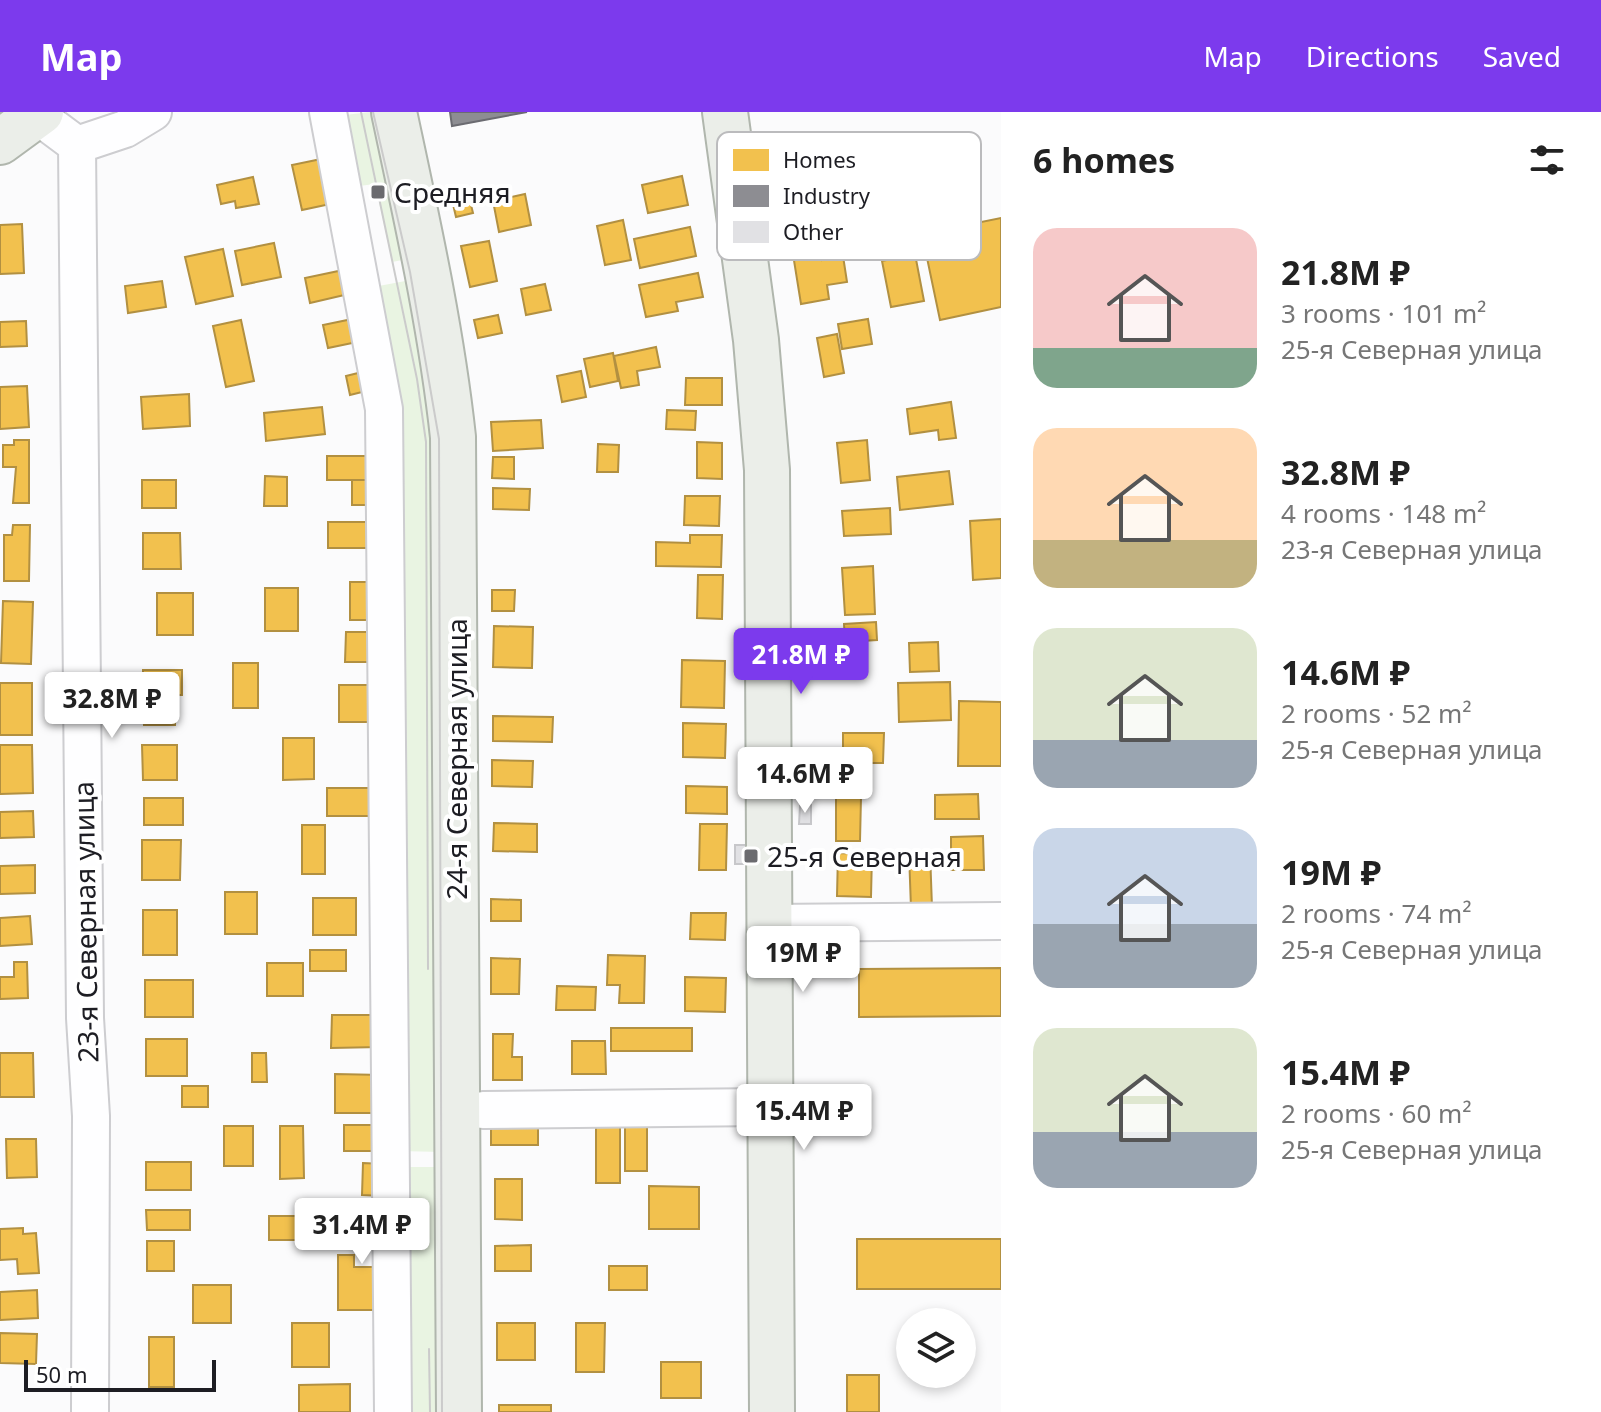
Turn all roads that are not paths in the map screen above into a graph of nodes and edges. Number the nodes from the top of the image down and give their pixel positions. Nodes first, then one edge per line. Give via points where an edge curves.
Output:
1 (153, 112) edge
2 (328, 112) edge
3 (394, 112) edge
4 (725, 112) edge
5 (39, 114) edge
6 (728, 132) edge
7 (0, 142) edge
8 (77, 145) junction
9 (745, 260) edge
10 (1001, 921) edge
11 (768, 923) junction
12 (770, 1107) junction
13 (483, 1110) dead end
14 (90, 1412) edge
15 (393, 1412) edge
16 (459, 1412) edge
17 (772, 1412) edge

1 - 8 street via 125,129
2 - 15 street via 384,409
3 - 16 main road, 24-я Северная улица via 436,314 453,437
4 - 6 main road
5 - 7 main road
5 - 8 street
8 - 14 street, 23-я Северная улица via 85,1018 91,1116
9 - 11 main road via 767,470
10 - 11 street
11 - 12 main road
12 - 13 street
12 - 17 main road

